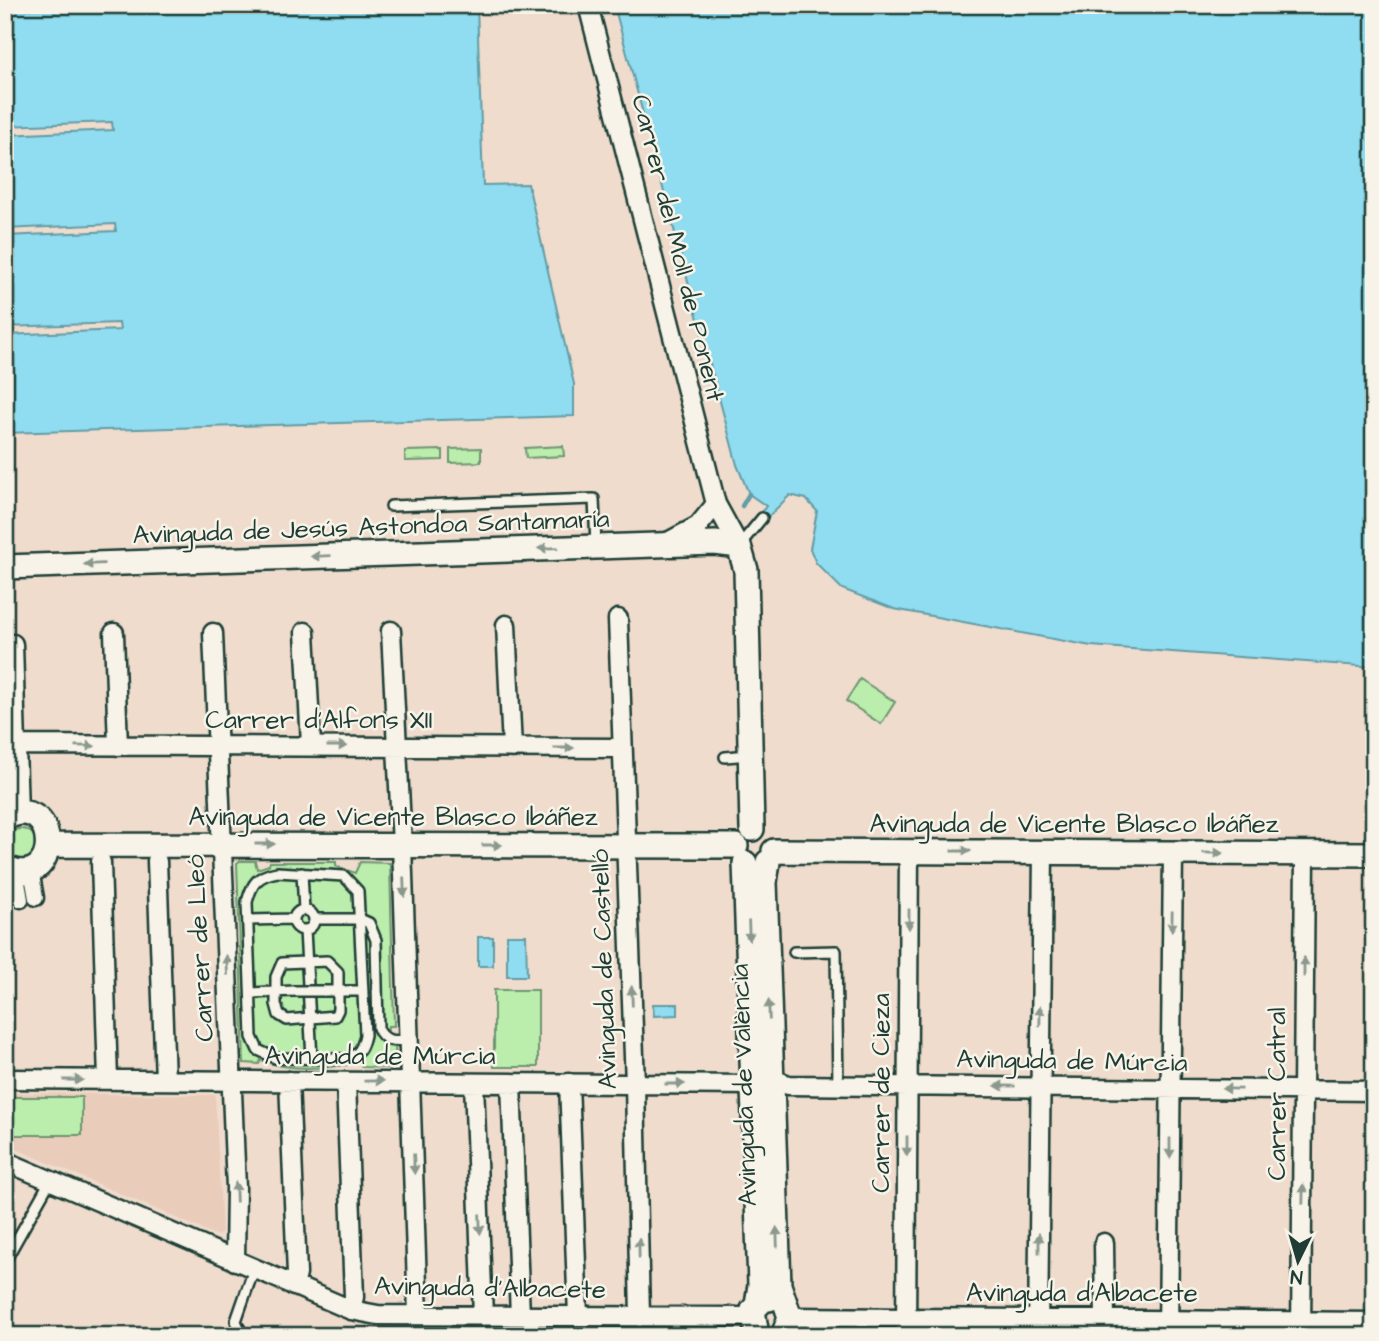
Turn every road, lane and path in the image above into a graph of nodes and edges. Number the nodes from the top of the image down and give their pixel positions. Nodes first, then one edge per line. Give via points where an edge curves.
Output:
1 (588, 5) edge
2 (716, 504) junction
3 (391, 506) dead end
4 (762, 519) dead end
5 (663, 545) junction
6 (739, 546) junction
7 (596, 547) junction
8 (5, 567) edge
9 (618, 619) dead end
10 (506, 625) dead end
11 (391, 631) dead end
12 (305, 632) dead end
13 (114, 633) dead end
14 (213, 633) dead end
15 (13, 644) dead end
16 (17, 745) junction
17 (118, 746) junction
18 (219, 746) junction
19 (311, 746) junction
20 (397, 746) junction
21 (512, 748) junction
22 (750, 755) junction
23 (626, 756) junction
24 (725, 757) dead end
25 (12, 816) edge
26 (752, 829) junction
27 (221, 844) junction
28 (49, 845) junction
29 (402, 845) junction
30 (626, 846) junction
31 (909, 851) junction
32 (157, 852) junction
33 (1043, 852) junction
34 (1172, 852) junction
35 (101, 853) junction
36 (1305, 853) junction
37 (1374, 854) edge
38 (740, 855) junction
39 (771, 856) junction
40 (13, 870) edge
41 (302, 873) junction
42 (29, 899) dead end
43 (304, 910) junction
44 (294, 919) junction
45 (314, 919) junction
46 (360, 919) junction
47 (248, 920) junction
48 (305, 930) junction
49 (794, 952) dead end
50 (306, 962) junction
51 (275, 991) junction
52 (338, 991) junction
53 (363, 991) junction
54 (251, 992) junction
55 (309, 1020) junction
56 (410, 1040) junction
57 (312, 1059) junction
58 (5, 1079) edge
59 (108, 1080) junction
60 (165, 1080) junction
61 (232, 1081) junction
62 (289, 1081) junction
63 (763, 1081) junction
64 (346, 1082) junction
65 (411, 1082) junction
66 (474, 1083) junction
67 (511, 1083) junction
68 (569, 1083) junction
69 (635, 1084) junction
70 (838, 1085) junction
71 (908, 1085) junction
72 (1040, 1087) junction
73 (1170, 1088) junction
74 (1304, 1090) junction
75 (1374, 1091) edge
76 (5, 1161) edge
77 (50, 1181) junction
78 (1104, 1243) dead end
79 (5, 1261) edge
80 (235, 1261) junction
81 (254, 1269) junction
82 (294, 1286) junction
83 (351, 1310) junction
84 (418, 1315) junction
85 (484, 1316) junction
86 (520, 1316) junction
87 (578, 1316) junction
88 (640, 1317) junction
89 (1105, 1320) junction
90 (1374, 1322) edge
91 (770, 1324) edge
92 (907, 1327) edge
93 (1038, 1327) edge
94 (1169, 1328) edge
95 (1301, 1328) edge
96 (248, 1336) edge

1 - 2 street, Carrer del Moll de Ponent
2 - 5 street via 698,526
2 - 6 street, Carrer del Moll de Ponent
3 - 7 lane via 594,499
4 - 6 lane
5 - 6 street, Avinguda de Jesús Astondoa Santamaría
5 - 7 street, Avinguda de Jesús Astondoa Santamaría
6 - 22 street via 746,570
7 -> 8 street, Avinguda de Jesús Astondoa Santamaría
9 - 23 street, Avinguda de Castelló
10 - 21 street
11 - 20 street
12 - 19 street
13 - 17 street
14 - 18 street, Carrer de Lleó
15 - 16 street
16 -> 17 street, Carrer d'Alfons XII
16 - 25 street
17 - 18 street, Carrer d'Alfons XII
18 - 19 street, Carrer d'Alfons XII
18 - 27 street, Carrer de Lleó
19 -> 20 street, Carrer d'Alfons XII
20 - 21 street, Carrer d'Alfons XII
20 - 29 street
21 -> 23 street, Carrer d'Alfons XII
22 - 24 lane
22 - 26 street
23 - 30 street, Avinguda de Castelló
25 - 28 street via 28,815 44,826
26 - 38 street via 741,835
26 - 39 street via 768,833
27 -> 29 street, Avinguda de Vicente Blasco Ibáñez
27 - 32 street, Avinguda de Vicente Blasco Ibáñez
61 -> 27 street, Carrer de Lleó
28 - 35 street, Avinguda de Vicente Blasco Ibáñez
28 - 40 street via 44,860
29 -> 30 street, Avinguda de Vicente Blasco Ibáñez
29 -> 56 street
30 - 38 street, Avinguda de Vicente Blasco Ibáñez
69 -> 30 street, Avinguda de Castelló
31 -> 33 street, Avinguda de Vicente Blasco Ibáñez
31 - 39 street, Avinguda de Vicente Blasco Ibáñez
31 -> 71 street, Carrer de Cieza
32 - 35 street, Avinguda de Vicente Blasco Ibáñez
32 - 60 street
33 - 34 street, Avinguda de Vicente Blasco Ibáñez
72 -> 33 street
34 -> 36 street, Avinguda de Vicente Blasco Ibáñez
34 -> 73 street
35 - 59 street
36 - 37 street, Avinguda de Vicente Blasco Ibáñez
74 -> 36 street, Carrer Catral
38 - 39 street via 757,867
38 -> 63 street, Avinguda de València
63 -> 39 street, Avinguda de València via 765,882
40 - 42 street
41 - 43 lane
41 - 46 lane via 344,876 352,882 358,891
41 - 47 lane via 276,872 254,881 247,902
43 - 44 lane
43 - 45 lane
44 - 47 lane
44 - 48 lane via 299,929
45 - 46 lane
45 - 48 lane
46 - 53 lane
46 - 56 lane via 369,923 376,940 377,1028 389,1041
47 - 54 lane
48 - 50 lane
49 - 70 lane via 836,951
50 - 51 lane via 282,963
50 - 52 lane via 334,965
50 - 55 lane
51 - 52 lane, bridge
51 - 54 lane
51 - 55 lane via 279,1015 287,1020
52 - 53 lane
52 - 55 lane via 335,1016
53 - 57 lane via 362,1047 346,1059
54 - 57 lane via 252,1037 258,1050 275,1058
55 - 57 lane
56 - 65 street
58 -> 59 street, Avinguda de Múrcia
59 - 60 street, Avinguda de Múrcia
60 - 61 street, Avinguda de Múrcia
61 - 62 street, Avinguda de Múrcia
80 -> 61 street, Carrer de Lleó
62 - 64 street, Avinguda de Múrcia
62 - 82 street
69 -> 63 street, Avinguda de Múrcia
63 - 70 street, Avinguda de Múrcia
63 - 91 street, Avinguda de València via 760,1285
64 -> 65 street, Avinguda de Múrcia
64 - 83 street
65 - 66 street, Avinguda de Múrcia
65 -> 84 street
66 - 67 street, Avinguda de Múrcia
66 -> 85 street
67 - 68 street, Avinguda de Múrcia
67 - 86 street
68 - 69 street, Avinguda de Múrcia
68 - 87 street
88 -> 69 street, Avinguda de Castelló
70 - 71 street, Avinguda de Múrcia
72 -> 71 street, Avinguda de Múrcia
71 -> 92 street, Carrer de Cieza
72 - 73 street, Avinguda de Múrcia
93 -> 72 street
74 -> 73 street, Avinguda de Múrcia
73 -> 94 street
74 - 75 street, Avinguda de Múrcia
95 -> 74 street, Carrer Catral
76 - 77 street, Avinguda d'Albacete
77 - 79 lane
77 - 80 street, Avinguda d'Albacete
78 - 89 street
80 - 81 street, Avinguda d'Albacete
81 - 82 street, Avinguda d'Albacete
81 - 96 lane via 236,1321
82 - 83 street, Avinguda d'Albacete
83 - 84 street, Avinguda d'Albacete
84 - 85 street, Avinguda d'Albacete
85 - 86 street, Avinguda d'Albacete
86 - 87 street, Avinguda d'Albacete
87 - 88 street, Avinguda d'Albacete
88 - 91 street, Avinguda d'Albacete
89 - 93 street, Avinguda d'Albacete
89 - 94 street, Avinguda d'Albacete
90 - 95 street, Avinguda d'Albacete
91 - 92 street, Avinguda d'Albacete
92 - 93 street, Avinguda d'Albacete
94 - 95 street, Avinguda d'Albacete

